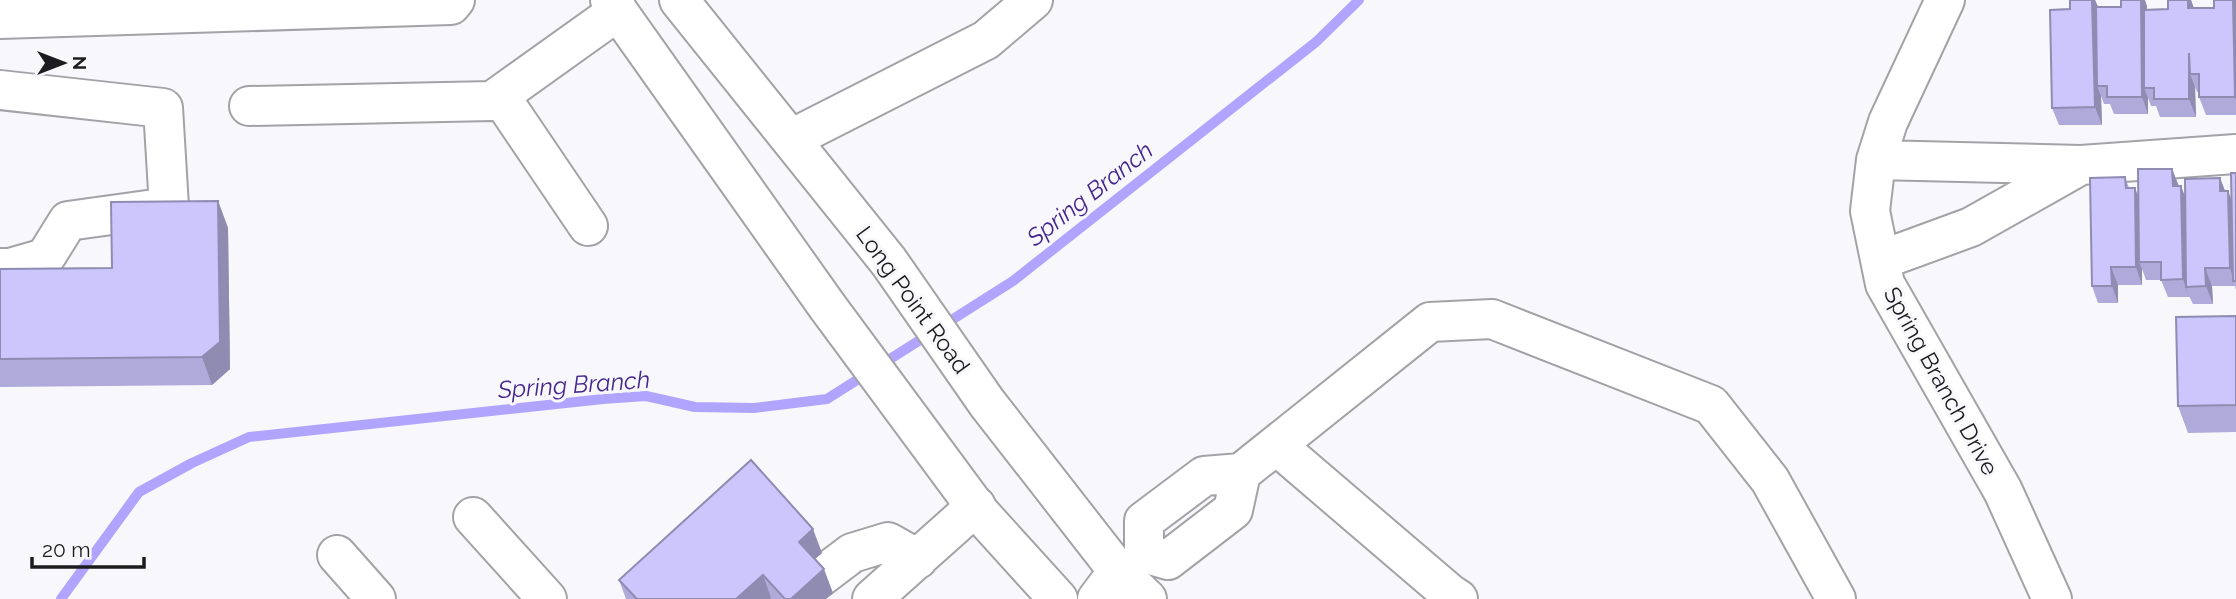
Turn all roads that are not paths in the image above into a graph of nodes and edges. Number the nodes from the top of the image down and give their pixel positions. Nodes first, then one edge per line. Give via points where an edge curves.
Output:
1 (455, 0) edge
2 (679, 0) edge
3 (1033, 0) edge
4 (1945, 0) edge
5 (614, 6) edge
6 (0, 19) edge
7 (0, 90) edge
8 (500, 96) junction
9 (250, 106) dead end
10 (790, 139) junction
11 (2236, 154) edge
12 (1876, 159) junction
13 (1970, 162) junction
14 (2081, 166) junction
15 (587, 226) dead end
16 (1971, 227) junction
17 (1881, 260) junction
18 (0, 268) edge
19 (1276, 444) junction
20 (976, 506) junction
21 (473, 517) dead end
22 (337, 555) dead end
23 (918, 559) junction
24 (1120, 574) edge
25 (819, 578) edge
26 (376, 599) edge
27 (547, 599) edge
28 (872, 599) edge
29 (1058, 599) edge
30 (1147, 599) edge
31 (1458, 599) edge
32 (1836, 599) edge
33 (2052, 599) edge

1 - 6 street via 451,5
2 - 10 street, Long Point Road
3 - 10 street via 986,40
4 - 12 street, Spring Branch Drive via 1888,122
5 - 8 street
5 - 20 street
7 - 18 street via 163,108 169,207 68,221 45,258
8 - 9 street via 492,101
8 - 15 street
10 - 24 street, Long Point Road via 889,262 987,403
11 - 14 street
12 - 13 street
12 - 17 street, Spring Branch Drive via 1870,211
13 - 14 street
13 - 16 street
14 - 16 street
16 - 17 street
17 - 33 street, Spring Branch Drive via 1885,284 2003,491
19 - 24 street via 1241,473 1204,475 1143,521
19 - 31 street
19 - 32 street via 1430,322 1492,319 1711,405 1770,480
20 - 23 street
20 - 29 street
21 - 27 street
22 - 26 street
23 - 25 street via 888,542 852,553
23 - 28 street
24 - 30 street, Long Point Road

